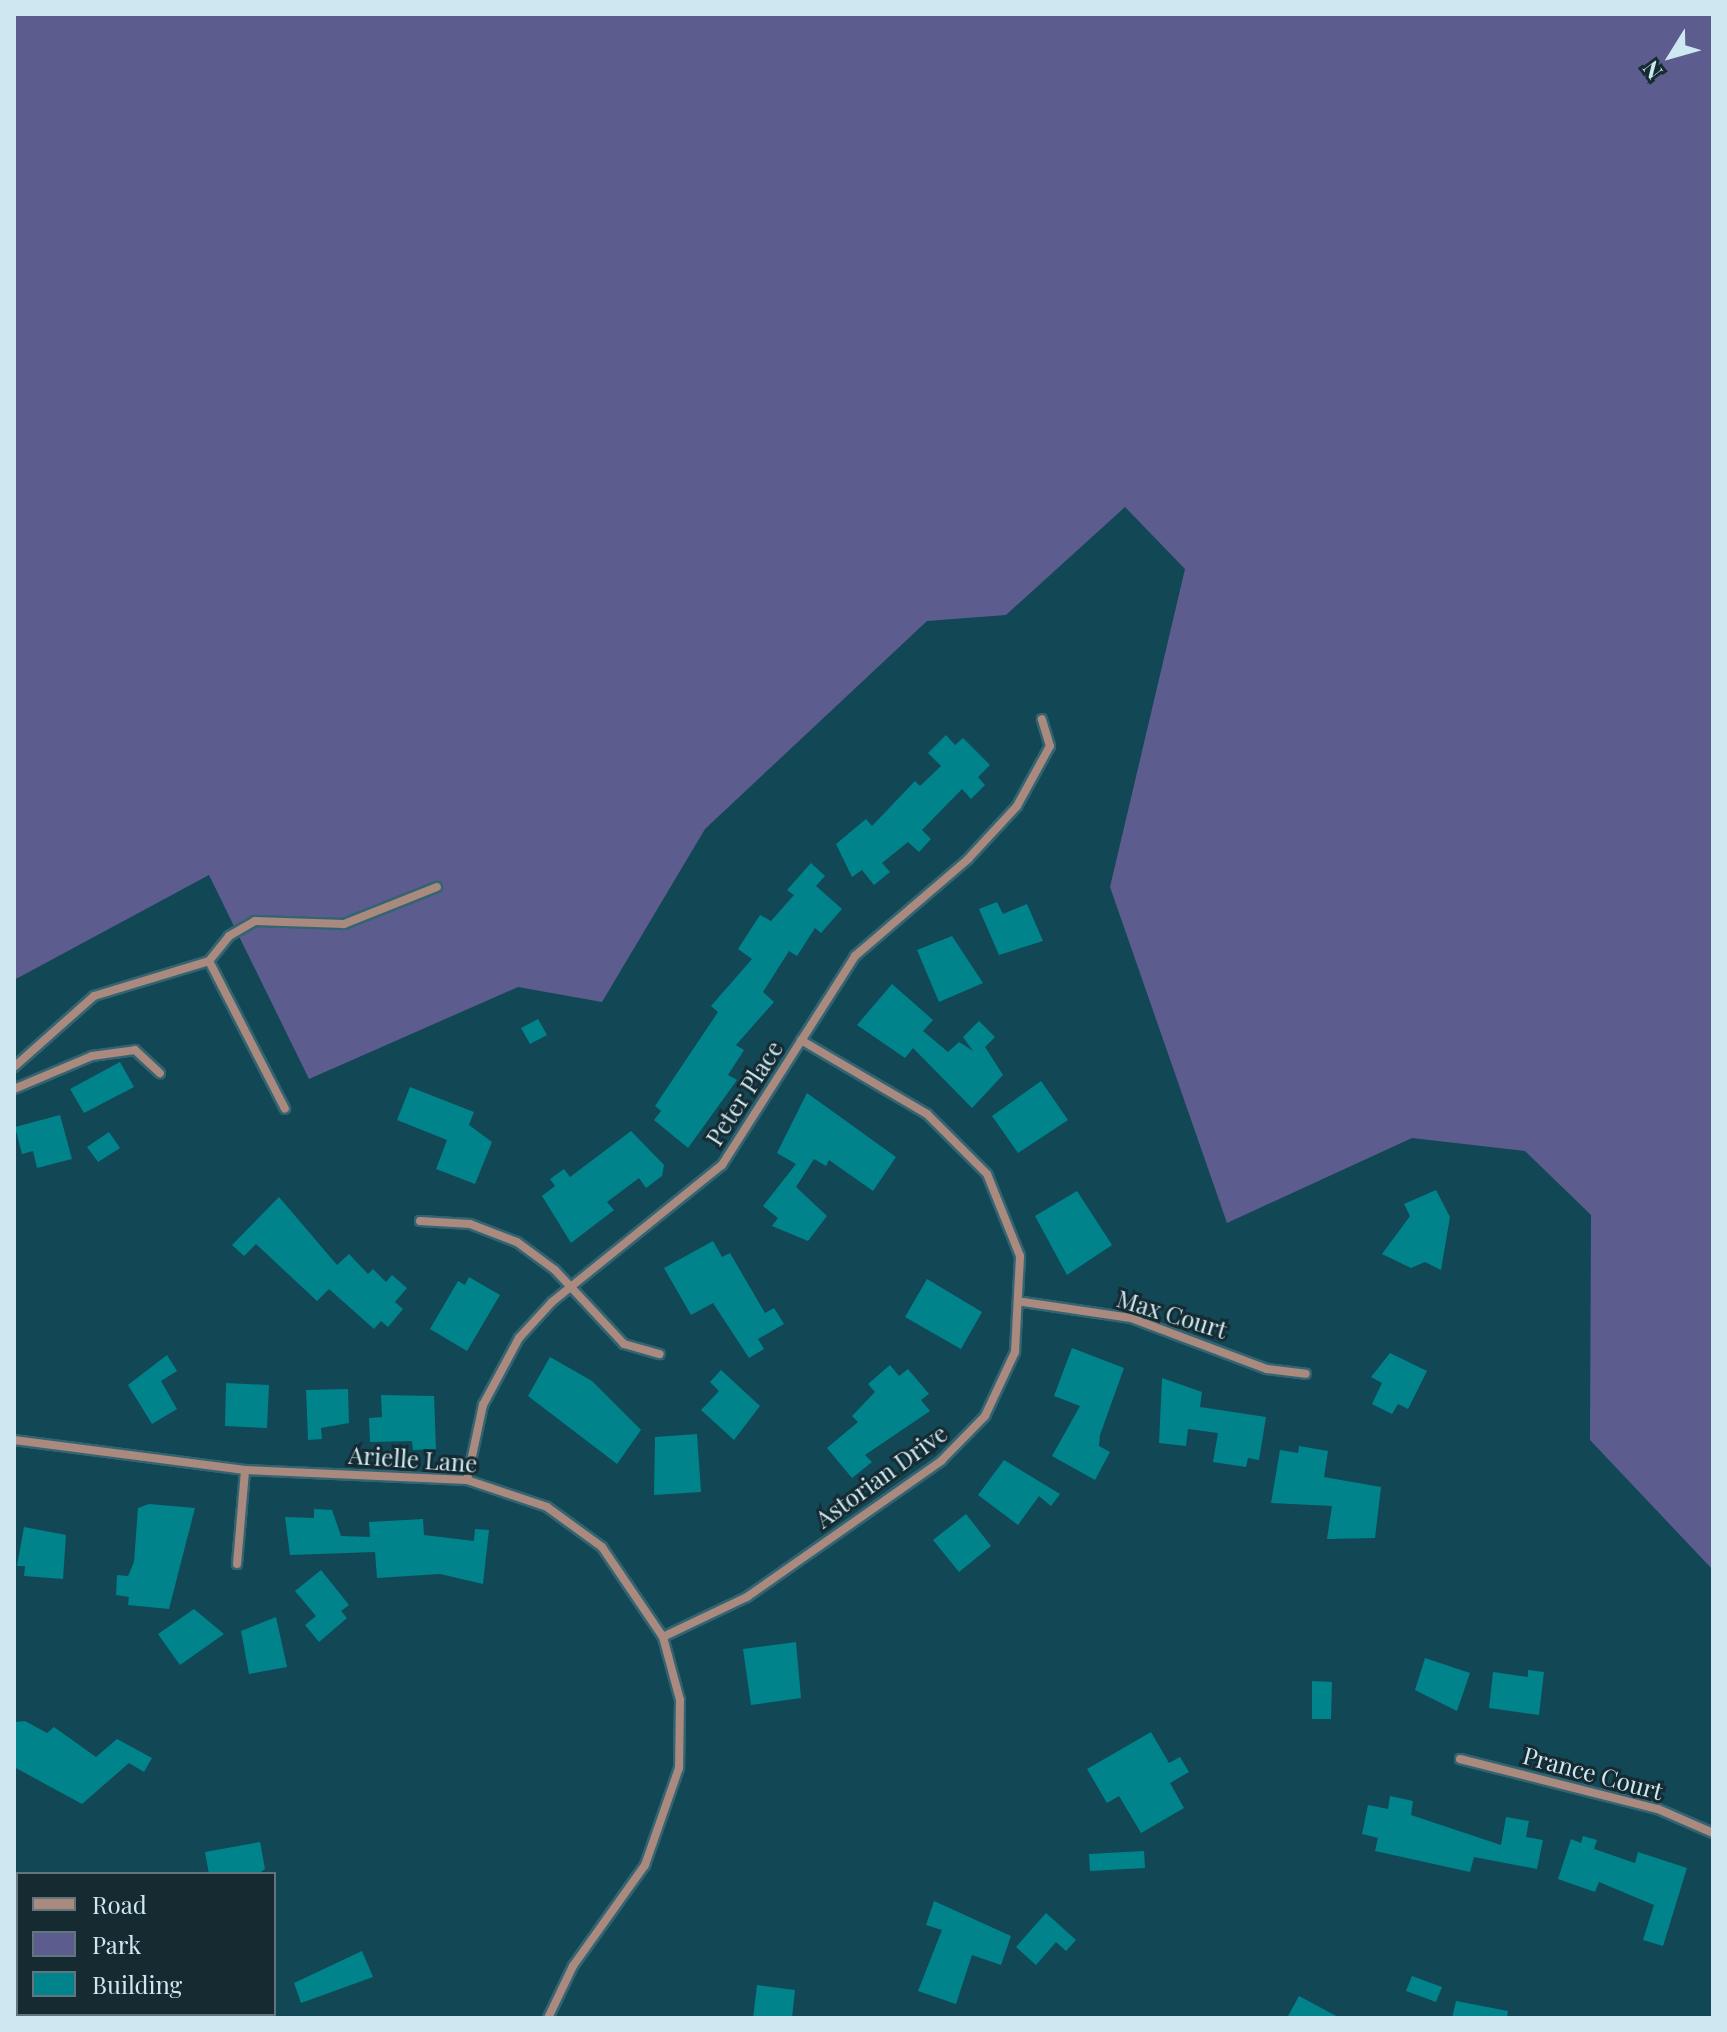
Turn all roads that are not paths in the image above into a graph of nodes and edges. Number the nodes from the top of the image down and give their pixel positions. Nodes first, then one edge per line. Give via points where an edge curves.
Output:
1 (1042, 719) dead end
2 (437, 887) dead end
3 (209, 961) junction
4 (801, 1040) junction
5 (14, 1067) edge
6 (160, 1073) dead end
7 (14, 1089) edge
8 (285, 1109) dead end
9 (420, 1221) dead end
10 (571, 1287) junction
11 (1023, 1302) junction
12 (660, 1354) dead end
13 (1306, 1374) dead end
14 (14, 1440) edge
15 (245, 1470) junction
16 (467, 1480) junction
17 (237, 1564) dead end
18 (663, 1637) junction
19 (1460, 1759) dead end
20 (1713, 1833) edge
21 (548, 2018) edge

1 - 4 street, Peter Place via 1050,746 1017,806 968,859 871,938
2 - 3 street via 344,924 255,921 229,936
3 - 5 street via 94,996
3 - 8 street
4 - 10 street, Peter Place via 722,1165
4 - 11 street, Astorian Drive via 927,1114 969,1150 1011,1220
6 - 7 street via 135,1050 92,1056
9 - 10 street via 494,1231 536,1254
10 - 12 street via 624,1344
10 - 16 street, Peter Place via 504,1360 483,1405
11 - 13 street, Max Court via 1131,1318 1267,1369
11 - 18 street, Astorian Drive via 1004,1383 961,1444 747,1597
14 - 15 street, Arielle Lane
15 - 16 street, Arielle Lane
15 - 17 street
16 - 18 street, Arielle Lane via 515,1492 577,1526 626,1573
18 - 21 street, Arielle Lane via 682,1735 673,1799 645,1865 573,1966
19 - 20 street, Prance Court via 1658,1809

